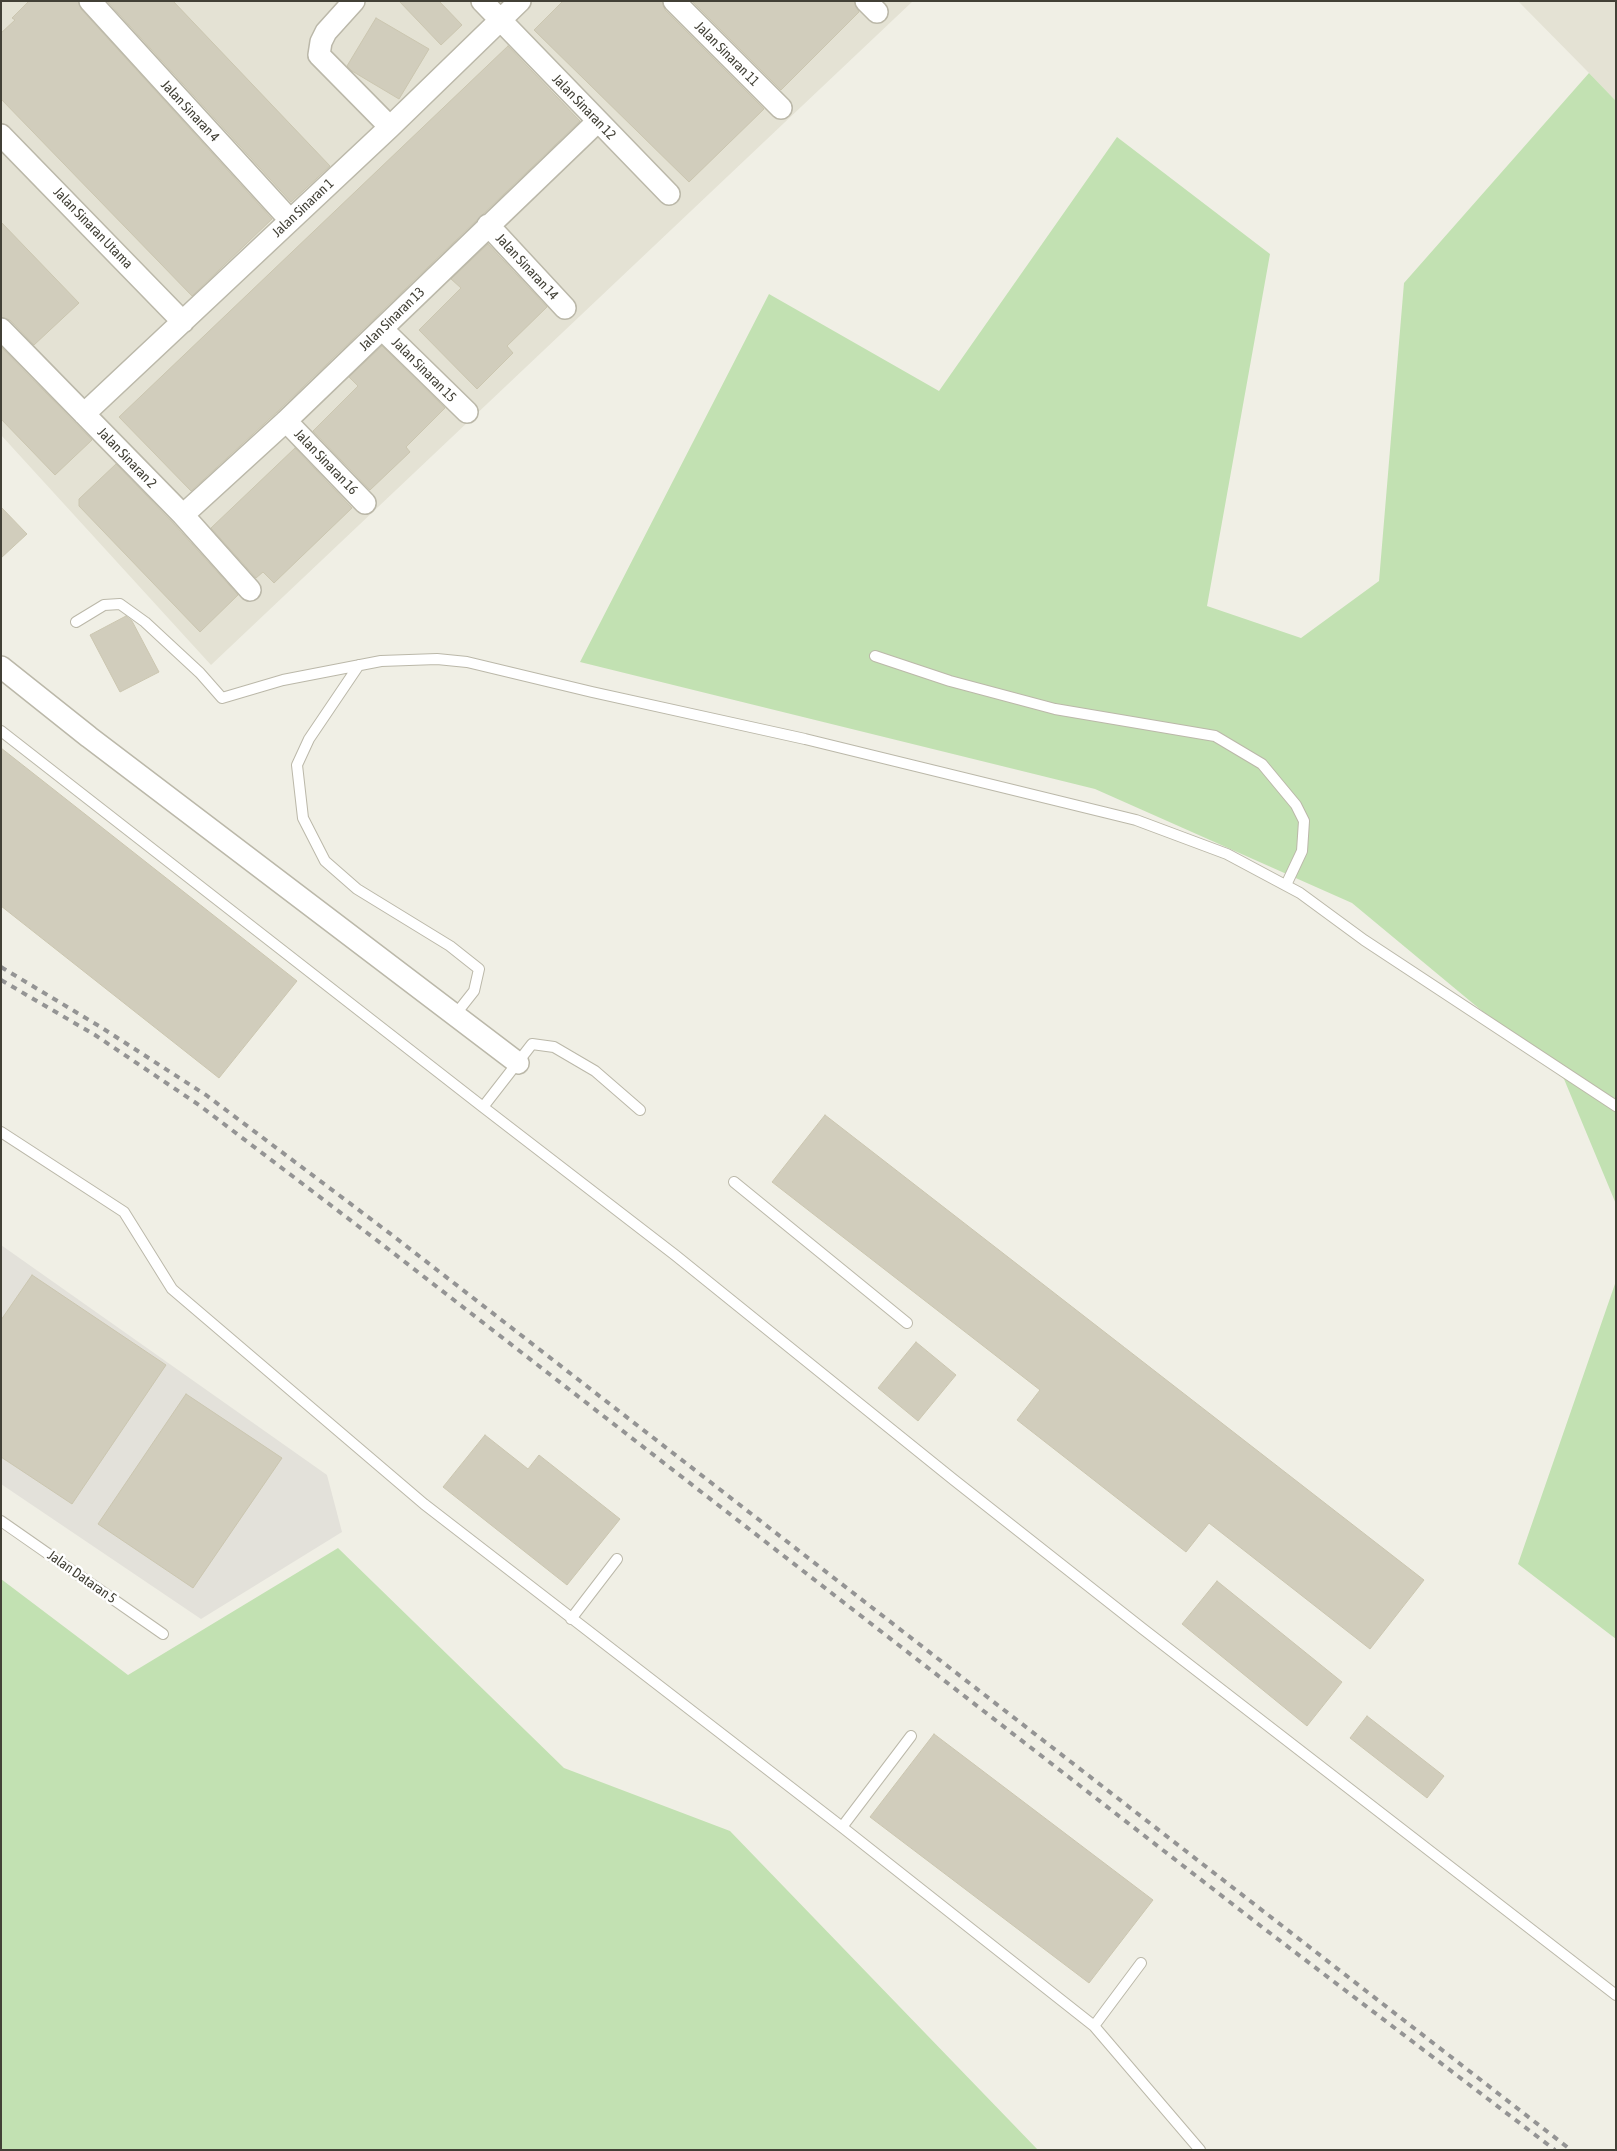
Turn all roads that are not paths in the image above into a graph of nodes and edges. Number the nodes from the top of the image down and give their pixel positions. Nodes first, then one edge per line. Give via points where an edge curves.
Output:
1 (90, 1) edge
2 (354, 1) edge
3 (482, 1) edge
4 (520, 1) edge
5 (674, 1) edge
6 (500, 20) junction
7 (780, 108) dead end
8 (598, 121) junction
9 (390, 127) junction
10 (1, 135) edge
11 (669, 194) dead end
12 (290, 220) junction
13 (488, 225) junction
14 (565, 308) dead end
15 (183, 322) junction
16 (1, 329) edge
17 (382, 329) junction
18 (466, 412) dead end
19 (84, 414) junction
20 (286, 421) junction
21 (365, 502) dead end
22 (183, 515) junction
23 (250, 590) dead end
24 (76, 622) dead end
25 (875, 656) dead end
26 (359, 665) junction
27 (1, 667) edge
28 (1, 731) edge
29 (1286, 885) junction
30 (455, 1015) junction
31 (518, 1063) junction
32 (1616, 1106) edge
33 (483, 1107) junction
34 (640, 1110) dead end
35 (1, 1132) edge
36 (734, 1182) dead end
37 (906, 1323) dead end
38 (1, 1521) edge
39 (616, 1559) dead end
40 (571, 1618) junction
41 (163, 1634) dead end
42 (910, 1736) dead end
43 (842, 1827) junction
44 (1141, 1963) dead end
45 (1616, 1994) edge
46 (1094, 2026) junction
47 (1200, 2150) edge

1 - 12 street, Jalan Sinaran 4
2 - 9 street via 326,32 319,55
3 - 6 street, Jalan Sinaran 12
4 - 6 street, Jalan Sinaran 1
5 - 7 street, Jalan Sinaran 11
6 - 8 street, Jalan Sinaran 12
6 - 9 street, Jalan Sinaran 1
8 - 11 street, Jalan Sinaran 12
8 - 13 street, Jalan Sinaran 13
9 - 12 street, Jalan Sinaran 1
10 - 15 street, Jalan Sinaran Utama
12 - 15 street, Jalan Sinaran 1
13 - 14 street, Jalan Sinaran 14
13 - 17 street, Jalan Sinaran 13
15 - 19 street, Jalan Sinaran 1
16 - 19 street, Jalan Sinaran 2
17 - 18 street, Jalan Sinaran 15
17 - 20 street, Jalan Sinaran 13
19 - 22 street, Jalan Sinaran 2
20 - 21 street, Jalan Sinaran 16
20 - 22 street, Jalan Sinaran 13
22 - 23 street, Jalan Sinaran 2
24 - 26 lane via 104,606 120,604 200,673 222,698 283,680
25 - 29 lane via 950,681 1055,709 1215,736 1262,764 1296,805 1304,821 1302,851
26 - 29 lane via 399,659 467,662 824,743 1136,820 1228,854
26 - 30 lane via 309,739 297,765 303,818 325,861 356,889 450,946 479,969 474,990
27 - 30 street
28 - 33 lane
29 - 32 lane
30 - 31 street
31 - 33 lane
31 - 34 lane via 532,1044 554,1047 595,1071
33 - 45 lane via 675,1255 1150,1635
35 - 40 lane via 124,1212 172,1289 424,1504
36 - 37 lane
38 - 41 lane, Jalan Dataran 5
39 - 40 lane
40 - 43 lane
42 - 43 lane
43 - 46 lane
44 - 46 lane
46 - 47 lane

